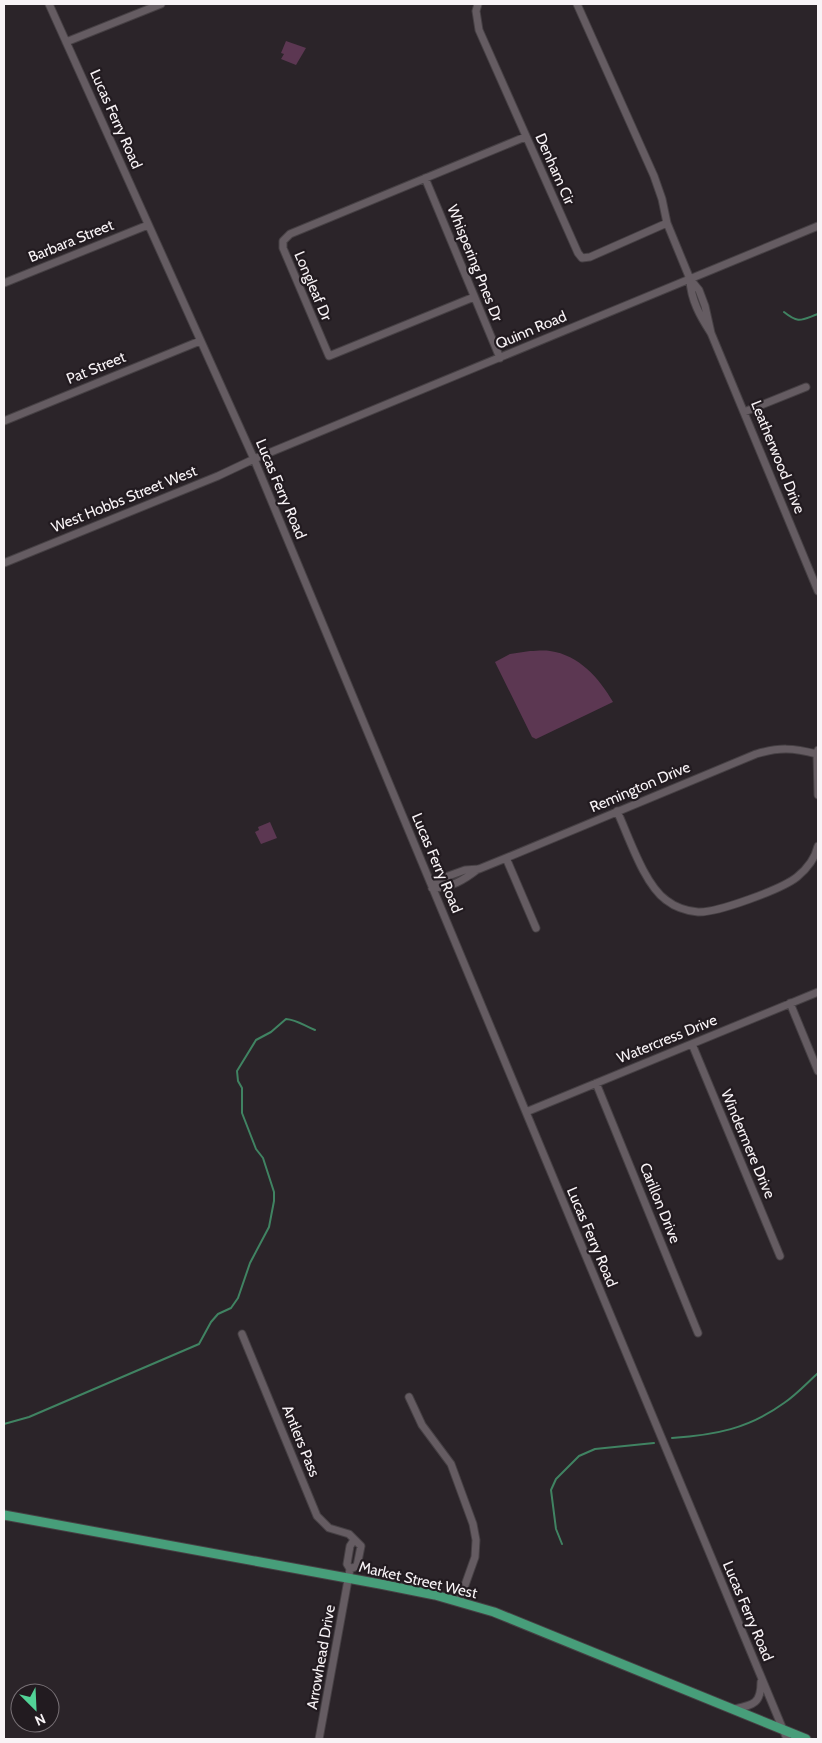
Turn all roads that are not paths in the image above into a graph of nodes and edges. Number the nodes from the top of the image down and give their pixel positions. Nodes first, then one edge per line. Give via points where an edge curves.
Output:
1 (49, 4) edge
2 (161, 4) edge
3 (478, 4) edge
4 (577, 4) edge
5 (66, 42) junction
6 (525, 136) junction
7 (425, 178) junction
8 (667, 223) junction
9 (148, 225) junction
10 (818, 226) edge
11 (690, 279) junction
12 (4, 283) edge
13 (474, 297) junction
14 (200, 341) junction
15 (500, 358) junction
16 (806, 387) dead end
17 (744, 412) junction
18 (4, 421) edge
19 (254, 459) junction
20 (4, 563) edge
21 (818, 591) edge
22 (817, 752) edge
23 (818, 795) edge
24 (617, 811) junction
25 (818, 846) edge
26 (506, 858) junction
27 (432, 888) junction
28 (536, 928) dead end
29 (818, 992) edge
30 (790, 1003) junction
31 (692, 1044) junction
32 (818, 1071) edge
33 (596, 1083) junction
34 (526, 1112) junction
35 (780, 1256) dead end
36 (698, 1332) dead end
37 (242, 1334) dead end
38 (409, 1397) dead end
39 (4, 1515) edge
40 (350, 1574) junction
41 (459, 1602) junction
42 (761, 1677) junction
43 (734, 1710) junction
44 (783, 1730) junction
45 (319, 1739) edge
46 (786, 1739) edge
47 (806, 1739) edge

1 - 5 street, Lucas Ferry Road
2 - 5 street
3 - 6 street, Denham Cir via 479,30
4 - 8 street via 654,176
5 - 9 street, Lucas Ferry Road
6 - 7 street, Longleaf Dr
6 - 8 street, Denham Cir via 582,258
7 - 13 street, Whispering Pnes Dr
7 - 13 street, Longleaf Dr via 290,234 283,240 283,248 329,356
8 - 11 street
9 - 12 street, Barbara Street
9 - 14 street, Lucas Ferry Road
10 - 11 street, Quinn Road
11 - 15 street, Quinn Road
11 - 17 street, Leatherwood Drive via 695,304 711,333
13 - 15 street, Whispering Pnes Dr
14 - 18 street, Pat Street
14 - 19 street, Lucas Ferry Road
15 - 19 street, Quinn Road
16 - 17 street
17 - 21 street, Leatherwood Drive
19 - 20 street, West Hobbs Street West
19 - 27 street, Lucas Ferry Road
22 - 23 street
22 - 24 street, Remington Drive via 772,749
24 - 25 street via 649,882 666,900 689,911 705,912 729,906 782,886 808,867
24 - 26 street, Remington Drive
26 - 27 street, Remington Drive via 478,869 453,885
26 - 28 street
27 - 34 street, Lucas Ferry Road
29 - 30 street, Watercress Drive
30 - 31 street, Watercress Drive
30 - 32 street
31 - 33 street, Watercress Drive
31 - 35 street, Windermere Drive
33 - 34 street, Watercress Drive
33 - 36 street, Carillon Drive
34 - 42 street, Lucas Ferry Road
37 - 40 street, Antlers Pass via 317,1516 329,1528 349,1534 354,1540 347,1564
38 - 41 street via 422,1425 451,1464 473,1524 475,1557
39 - 40 main road, Market Street West
40 - 41 main road, Market Street West
40 - 45 street, Arrowhead Drive
41 - 43 main road, Market Street West via 494,1612
42 - 43 street via 761,1694 757,1701
42 - 44 street, Lucas Ferry Road
43 - 44 main road, Market Street West
44 - 46 street, Lucas Ferry Road
44 - 47 main road, Market Street West

